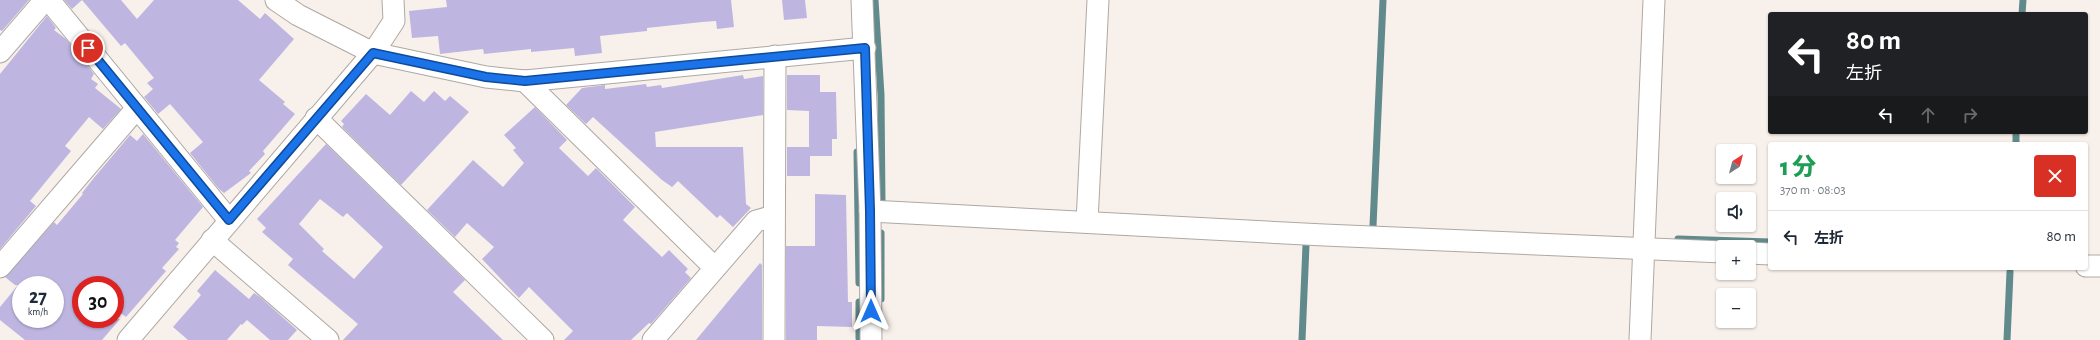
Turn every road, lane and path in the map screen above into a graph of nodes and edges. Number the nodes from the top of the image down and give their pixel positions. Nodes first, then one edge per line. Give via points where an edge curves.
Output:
1 (45, 0) edge
2 (49, 0) edge
3 (276, 0) edge
4 (393, 0) edge
5 (862, 0) edge
6 (1098, 0) edge
7 (1654, 0) edge
8 (865, 48) junction
9 (0, 52) edge
10 (373, 53) junction
11 (775, 56) junction
12 (525, 81) junction
13 (137, 108) junction
14 (316, 118) junction
15 (870, 211) junction
16 (774, 216) junction
17 (229, 220) junction
18 (1087, 222) junction
19 (212, 240) junction
20 (1644, 249) junction
21 (1716, 252) edge
22 (1756, 253) edge
23 (1768, 254) edge
24 (2088, 266) edge
25 (2100, 266) edge
26 (0, 268) edge
27 (715, 268) junction
28 (138, 337) edge
29 (328, 340) edge
30 (543, 340) edge
31 (653, 340) edge
32 (774, 340) edge
33 (871, 340) edge
34 (1640, 340) edge

1 - 9 street
2 - 13 street
3 - 10 street via 298,15
4 - 10 street via 394,21
5 - 8 street
6 - 18 street
7 - 20 street
8 - 11 street
8 - 15 street
10 - 12 street via 486,77
10 - 14 street
11 - 12 street
11 - 16 street
12 - 27 street
13 - 17 street
13 - 26 street
14 - 17 street
14 - 30 street
15 - 18 street
15 - 33 street
16 - 27 street via 756,221
16 - 32 street
17 - 19 street
18 - 20 street
19 - 28 street
19 - 29 street
20 - 21 street
20 - 34 street
22 - 23 street
24 - 25 street
27 - 31 street

